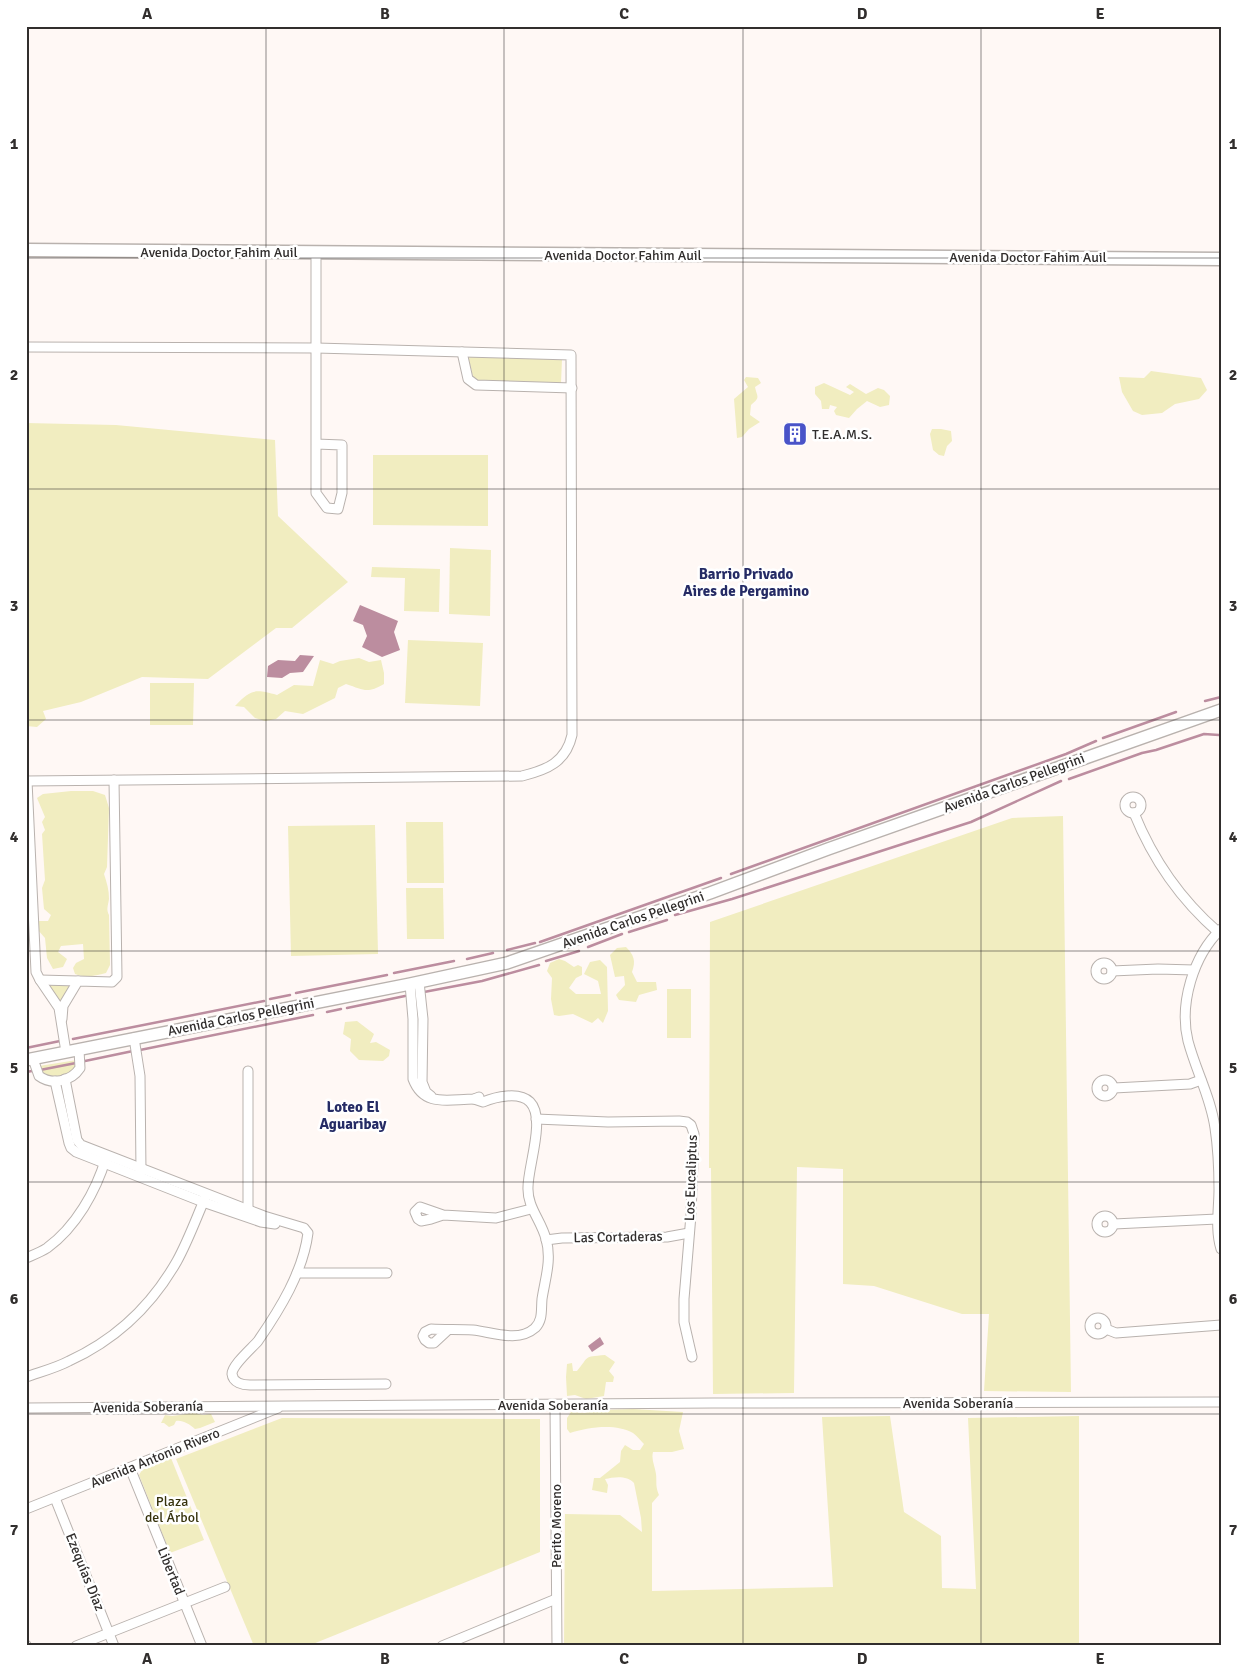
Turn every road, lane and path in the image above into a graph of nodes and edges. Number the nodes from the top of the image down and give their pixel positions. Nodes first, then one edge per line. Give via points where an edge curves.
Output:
1 (26, 250) edge
2 (316, 253) junction
3 (1221, 259) edge
4 (26, 347) edge
5 (316, 348) junction
6 (462, 352) junction
7 (572, 388) junction
8 (316, 444) junction
9 (1220, 713) edge
10 (114, 780) junction
11 (27, 781) edge
12 (1134, 813) dead end
13 (1219, 931) edge
14 (1194, 970) junction
15 (1112, 971) dead end
16 (40, 980) junction
17 (78, 981) junction
18 (414, 983) junction
19 (62, 1019) junction
20 (134, 1038) junction
21 (79, 1050) junction
22 (66, 1052) junction
23 (29, 1059) edge
24 (248, 1071) dead end
25 (65, 1079) junction
26 (1201, 1080) junction
27 (55, 1081) junction
28 (1114, 1088) dead end
29 (536, 1119) junction
30 (105, 1159) junction
31 (141, 1167) junction
32 (141, 1177) junction
33 (205, 1198) junction
34 (248, 1209) junction
35 (531, 1209) junction
36 (443, 1215) dead end
37 (1217, 1220) junction
38 (1114, 1224) dead end
39 (297, 1226) junction
40 (689, 1233) junction
41 (546, 1240) junction
42 (1221, 1249) edge
43 (26, 1258) edge
44 (297, 1273) junction
45 (387, 1273) dead end
46 (1221, 1325) edge
47 (1106, 1329) dead end
48 (448, 1330) dead end
49 (692, 1357) dead end
50 (26, 1377) edge
51 (386, 1384) dead end
52 (1221, 1402) edge
53 (555, 1405) junction
54 (283, 1406) junction
55 (26, 1408) edge
56 (130, 1468) junction
57 (55, 1498) junction
58 (26, 1509) edge
59 (225, 1588) dead end
60 (556, 1599) junction
61 (184, 1603) junction
62 (109, 1633) junction
63 (76, 1646) edge
64 (114, 1646) edge
65 (202, 1646) edge
66 (442, 1646) edge
67 (557, 1646) edge

1 - 2 highway, Avenida Doctor Fahim Auil
2 - 3 highway, Avenida Doctor Fahim Auil
2 - 5 street
4 - 5 street
5 - 6 street
5 - 8 street
6 - 7 street via 468,379 476,384
6 - 7 street via 572,355
7 - 10 street via 572,735 565,755 537,773 522,776
8 - 8 street via 316,493 327,508 338,509 342,493 342,444
9 - 18 main road, Avenida Carlos Pellegrini via 532,955
10 - 11 street
10 - 17 street via 117,977 112,982
11 - 16 street via 36,972
12 - 13 street via 1144,838 1171,881 1190,905
13 - 14 street via 1202,952
14 - 15 street
14 - 26 street via 1186,1017 1188,1040
16 - 17 street
16 - 19 street via 59,1008
17 - 19 street via 63,1006
18 - 20 main road, Avenida Carlos Pellegrini
18 - 29 street via 413,1080 417,1089 426,1098 435,1100 519,1096 531,1103
19 - 22 street
20 - 21 main road, Avenida Carlos Pellegrini
20 - 31 street via 140,1076
21 - 22 main road, Avenida Carlos Pellegrini
21 - 25 street via 80,1068
22 - 23 main road, Avenida Carlos Pellegrini
23 - 27 street via 38,1076
24 - 34 street
25 - 27 street
25 - 30 street via 77,1140
26 - 28 street via 1190,1084
26 - 37 street via 1215,1126 1219,1189
27 - 30 street via 71,1148
29 - 35 street via 536,1143 528,1187
29 - 40 street, Los Eucaliptus via 687,1122 694,1134
30 - 31 street
30 - 32 street
30 - 43 street via 79,1215 47,1248
31 - 32 street
31 - 33 street
32 - 33 street
33 - 34 street
33 - 39 street via 262,1222
33 - 50 street via 188,1240 167,1278 134,1317 93,1349
34 - 39 street
35 - 36 street via 496,1218
35 - 41 street
37 - 38 street
37 - 42 street
39 - 44 street via 308,1233
40 - 41 street, Las Cortaderas via 668,1237
40 - 49 street, Los Eucaliptus via 684,1322
41 - 48 street via 549,1258 541,1319 533,1330 514,1335
44 - 45 street
44 - 51 street via 269,1325 234,1367 234,1379 243,1385
46 - 47 street via 1116,1333
52 - 53 street, Avenida Soberanía
53 - 54 street, Avenida Soberanía
53 - 60 street, Perito Moreno
54 - 55 street, Avenida Soberanía
54 - 56 street, Avenida Antonio Rivero
56 - 57 street, Avenida Antonio Rivero
56 - 61 street, Libertad
57 - 58 street, Avenida Antonio Rivero
57 - 62 street, Ezequías Díaz
59 - 61 street
60 - 66 street
60 - 67 street, Perito Moreno
61 - 62 street
61 - 65 street, Libertad
62 - 63 street
62 - 64 street, Ezequías Díaz

